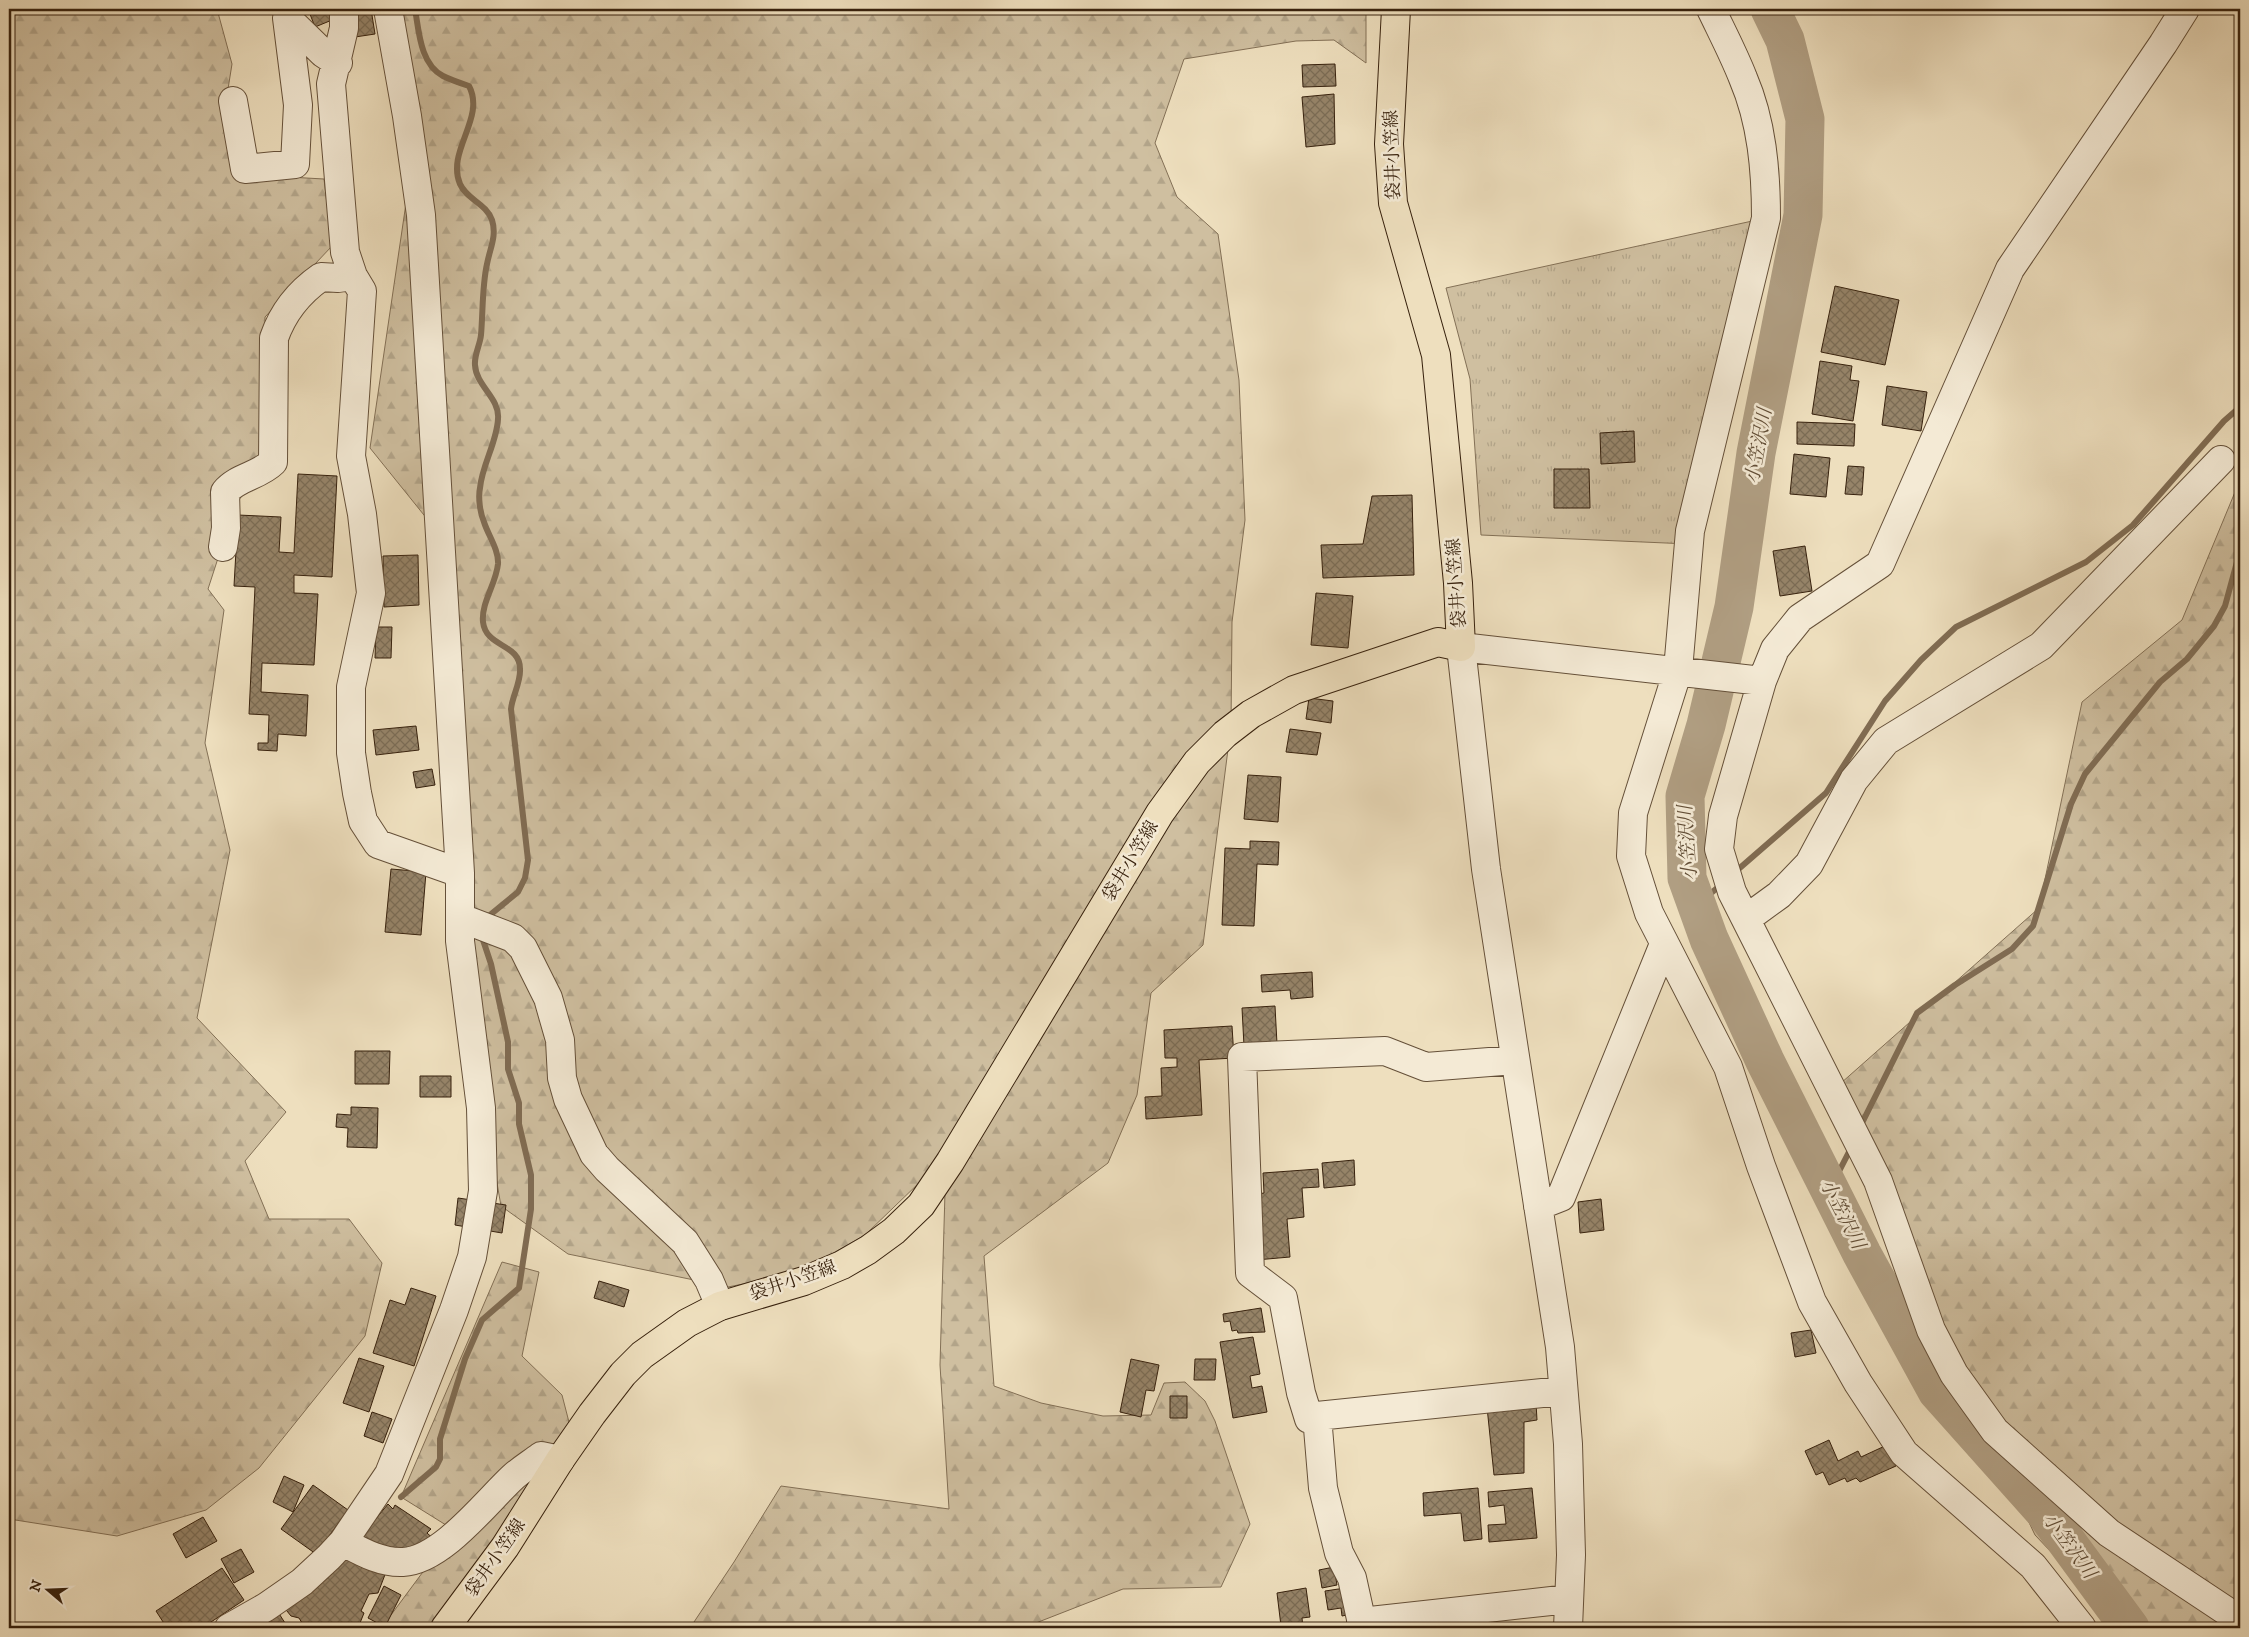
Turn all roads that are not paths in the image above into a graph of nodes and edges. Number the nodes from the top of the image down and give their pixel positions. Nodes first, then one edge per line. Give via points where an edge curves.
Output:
1 (344, 9) edge
2 (388, 9) edge
3 (1396, 9) edge
4 (1711, 9) edge
5 (2185, 9) edge
6 (285, 13) edge
7 (338, 63) junction
8 (233, 101) dead end
9 (353, 276) junction
10 (2221, 460) dead end
11 (223, 546) dead end
12 (1461, 647) junction
13 (1678, 670) junction
14 (1762, 681) junction
15 (460, 873) junction
16 (461, 918) junction
17 (1746, 919) junction
18 (1664, 944) junction
19 (1515, 1060) junction
20 (1538, 1206) junction
21 (720, 1306) junction
22 (1562, 1391) junction
23 (1317, 1416) junction
24 (560, 1460) junction
25 (343, 1542) junction
26 (1569, 1599) junction
27 (2240, 1620) edge
28 (1362, 1625) edge
29 (229, 1628) edge
30 (445, 1628) edge
31 (1568, 1628) edge
32 (2082, 1628) edge

1 - 7 street
2 - 15 street via 408,116 421,215
3 - 12 main road, 袋井小笠線 via 1389,144 1392,203 1436,355
4 - 13 street via 1751,100 1763,152 1766,218 1690,531
5 - 14 street via 2010,269 1880,564 1800,618 1775,649
6 - 7 street via 323,53
6 - 8 street via 298,105 295,164 245,169
7 - 9 street via 331,84 345,252
9 - 11 street via 320,277 295,300 280,320 274,338 273,462 225,492
9 - 15 street via 362,292 351,456 362,514 371,593 351,687 351,753 357,793 364,821 378,844
10 - 17 street via 2041,646 1886,741 1854,780 1809,864 1780,895
12 - 13 street
12 - 19 street via 1486,869
12 - 21 main road, 袋井小笠線 via 1438,642 1294,690 1251,714 1225,734 1197,762 1160,813 921,1205 894,1231 842,1265 804,1281
13 - 14 street
13 - 18 street via 1633,813 1631,856 1649,913
14 - 17 street via 1722,816 1719,849 1732,892
15 - 16 street
16 - 21 street via 513,938 522,948 548,998 560,1040 562,1078 568,1099 594,1154 685,1242
16 - 25 street via 460,942 481,1108 483,1191 472,1257 389,1474
17 - 27 street via 1878,1181 1931,1330 1954,1374 1995,1430 2109,1533
18 - 20 street via 1561,1197
18 - 32 street via 1728,1067 1812,1302 1858,1383 1904,1452 2034,1566
19 - 20 street
19 - 23 street via 1426,1066 1385,1052 1242,1057 1250,1273 1283,1298 1300,1393 1309,1419
20 - 22 street via 1560,1348
21 - 24 main road, 袋井小笠線 via 687,1323 642,1355 618,1381
22 - 23 street
22 - 26 street via 1568,1444
23 - 28 street via 1324,1488 1339,1553 1352,1578
24 - 25 street via 540,1456 514,1476 448,1542 419,1559 388,1562
24 - 30 main road, 袋井小笠線 via 505,1547
25 - 29 street via 302,1582
26 - 28 street
26 - 31 street

